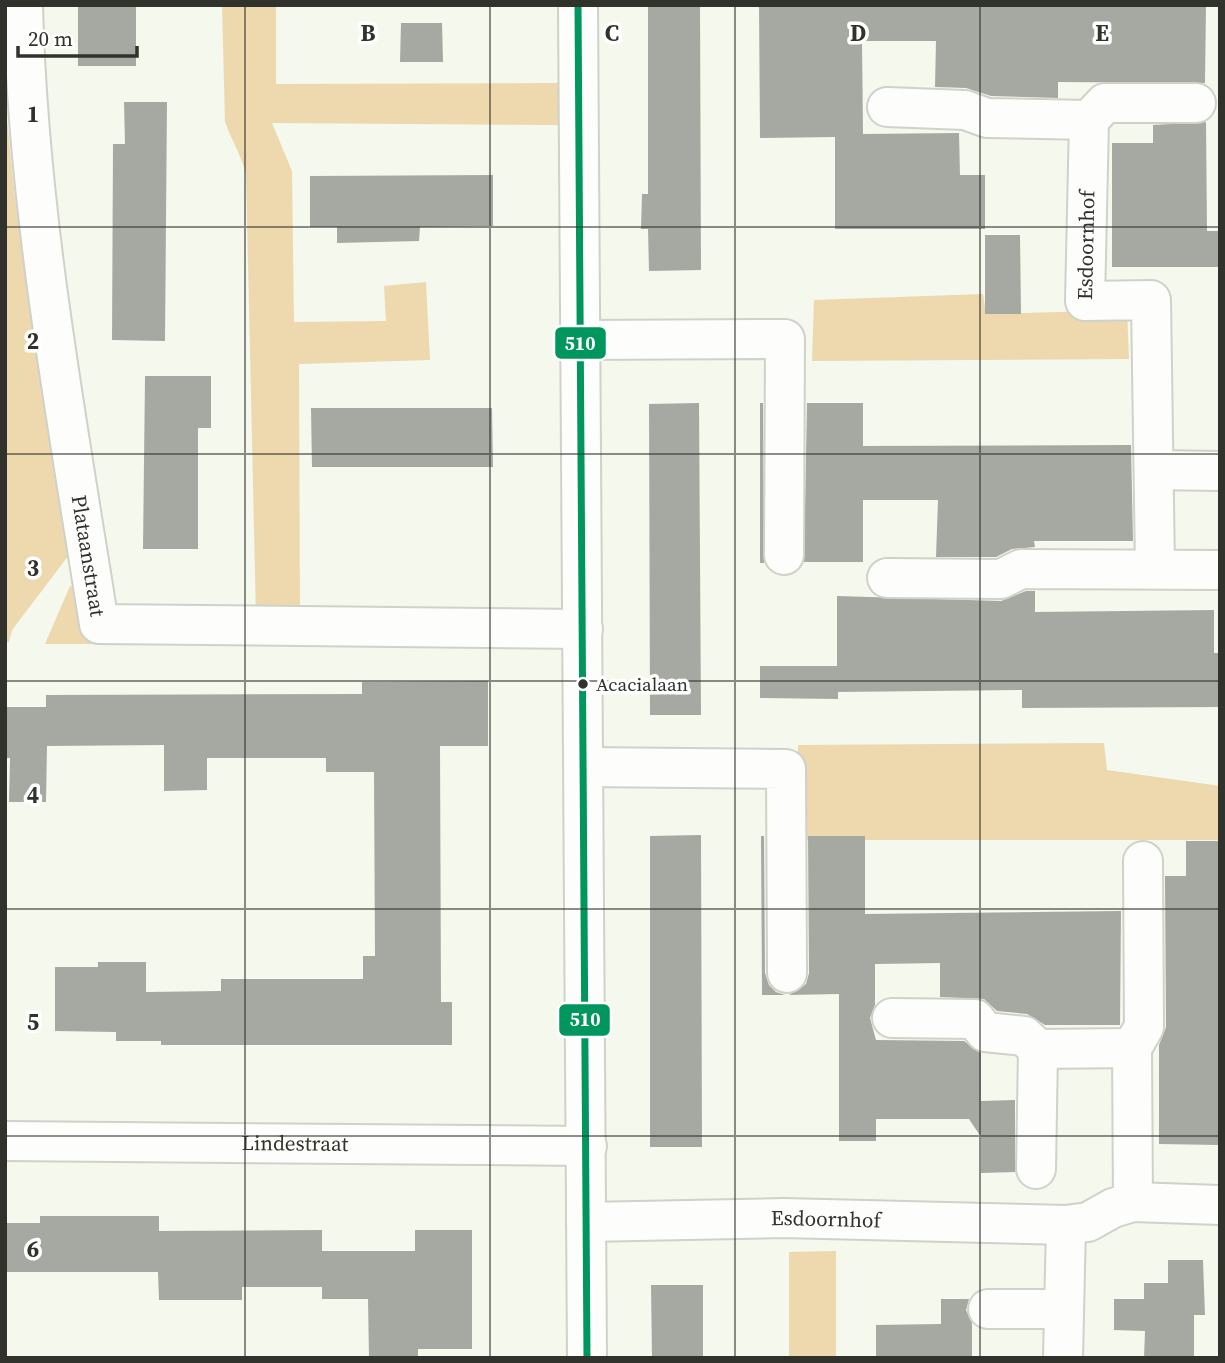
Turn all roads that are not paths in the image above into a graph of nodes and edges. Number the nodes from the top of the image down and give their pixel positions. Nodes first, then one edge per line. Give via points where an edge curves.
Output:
1 (23, 5) edge
2 (578, 5) edge
3 (1196, 103) dead end
4 (887, 107) dead end
5 (1088, 120) junction
6 (581, 340) junction
7 (1154, 470) junction
8 (1220, 471) edge
9 (784, 555) dead end
10 (1155, 568) junction
11 (1220, 570) edge
12 (887, 578) dead end
13 (583, 629) junction
14 (584, 767) junction
15 (1143, 861) dead end
16 (787, 973) dead end
17 (892, 1018) dead end
18 (1132, 1048) junction
19 (1038, 1049) junction
20 (5, 1141) edge
21 (587, 1146) junction
22 (1036, 1169) dead end
23 (1133, 1202) junction
24 (1220, 1205) edge
25 (586, 1222) junction
26 (1066, 1224) junction
27 (988, 1309) dead end
28 (1064, 1309) junction
29 (587, 1358) edge
30 (1063, 1358) edge

1 - 13 street, Plataanstraat via 33,183 99,624
2 - 6 street
3 - 5 street via 1105,103
4 - 5 street via 965,110 987,118
5 - 7 street, Esdoornhof via 1085,301 1151,300
6 - 9 street via 785,340
6 - 13 street
7 - 8 street
7 - 10 street, Esdoornhof
10 - 11 street
10 - 12 street via 1021,569 1001,579
13 - 14 street
14 - 16 street via 786,769
14 - 21 street
15 - 18 street via 1144,1027
17 - 19 street via 975,1018 985,1032 1024,1036
18 - 19 street
18 - 23 street
19 - 22 street
20 - 21 street, Lindestraat
21 - 25 street
23 - 24 street, Esdoornhof
23 - 26 street, Esdoornhof via 1088,1223
25 - 26 street, Esdoornhof via 783,1219
25 - 29 street
26 - 28 street
27 - 28 street
28 - 30 street

